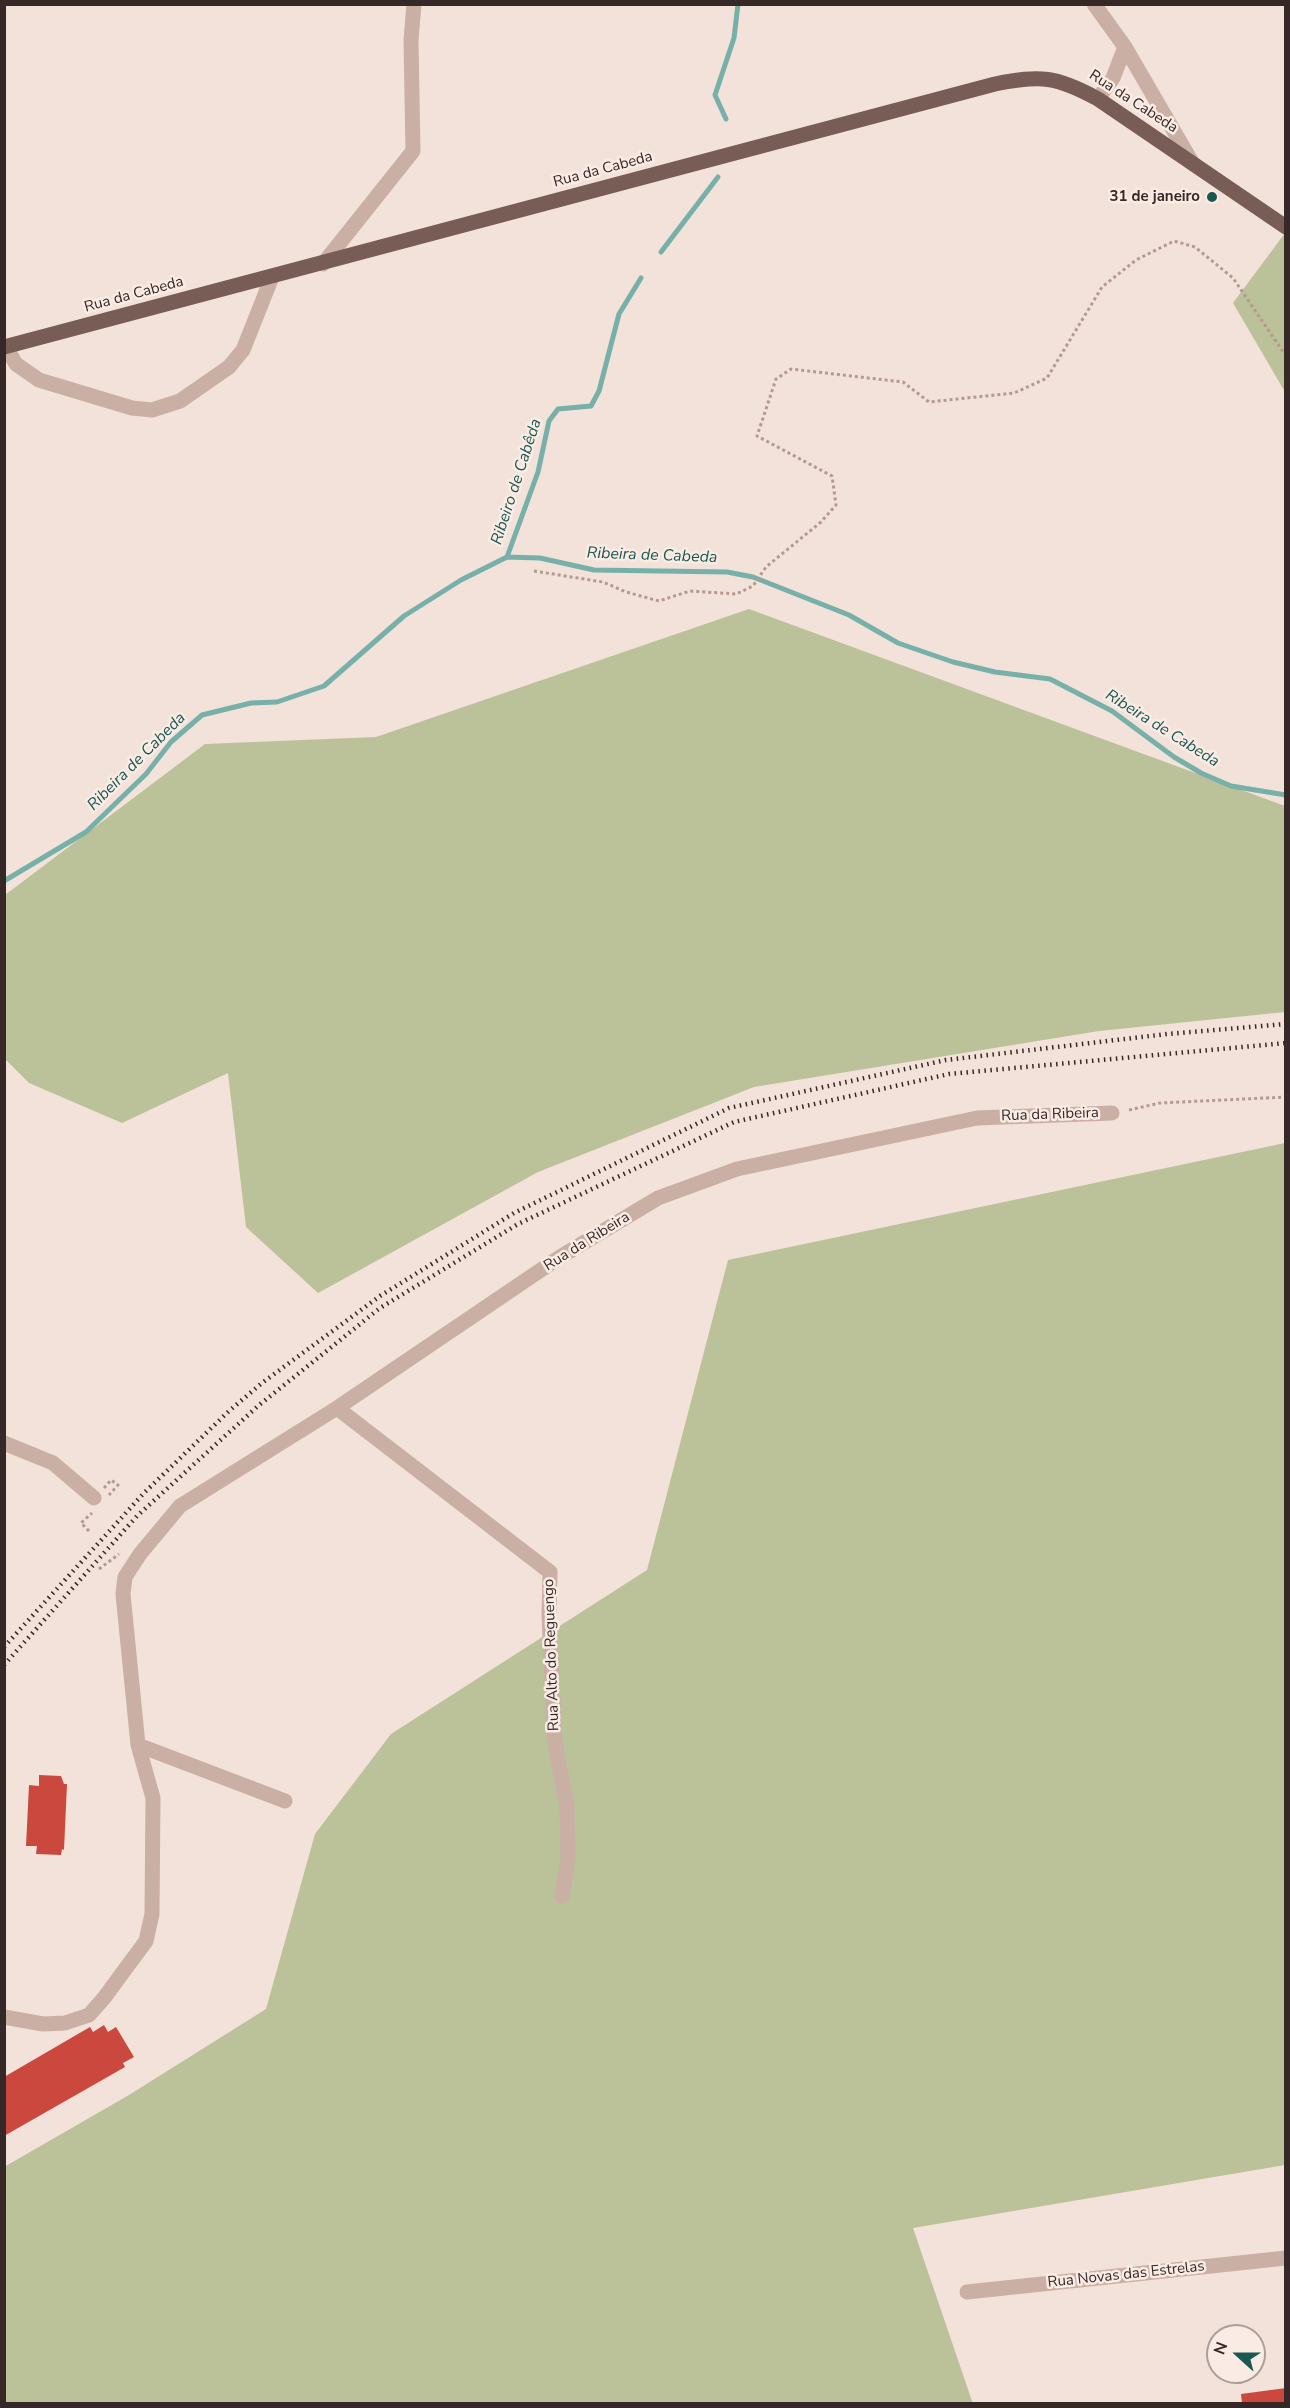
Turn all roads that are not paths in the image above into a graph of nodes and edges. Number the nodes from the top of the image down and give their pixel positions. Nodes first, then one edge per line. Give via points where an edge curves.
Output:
1 (414, 4) edge
2 (1094, 4) edge
3 (1125, 47) junction
4 (1098, 99) junction
5 (1193, 164) junction
6 (1286, 226) edge
7 (323, 264) junction
8 (272, 278) junction
9 (5, 347) edge
10 (1112, 1113) road end
11 (337, 1408) junction
12 (4, 1443) edge
13 (94, 1498) dead end
14 (138, 1745) junction
15 (285, 1801) dead end
16 (562, 1896) dead end
17 (4, 2018) edge
18 (1286, 2258) edge
19 (967, 2292) dead end

1 - 7 street via 413,151
2 - 3 street
3 - 4 street via 1113,78
3 - 5 street
4 - 5 main road, Rua da Cabeda
4 - 7 main road, Rua da Cabeda via 1052,78 994,84
5 - 6 main road, Rua da Cabeda
7 - 8 main road, Rua da Cabeda
8 - 9 main road, Rua da Cabeda
8 - 9 street via 243,350 229,368 180,401 152,410 132,408 39,380 16,364
10 - 11 street, Rua da Ribeira via 977,1118 736,1169 658,1198 560,1257
11 - 14 street, Rua da Ribeira via 180,1506 125,1577 123,1594
11 - 16 street, Rua Alto do Reguengo via 550,1572 555,1743 567,1806 568,1858
12 - 13 street via 53,1463
14 - 15 street
14 - 17 street, Rua da Ribeira via 153,1798 152,1914 146,1941 88,2015 65,2023 43,2024
18 - 19 street, Rua Novas das Estrelas

